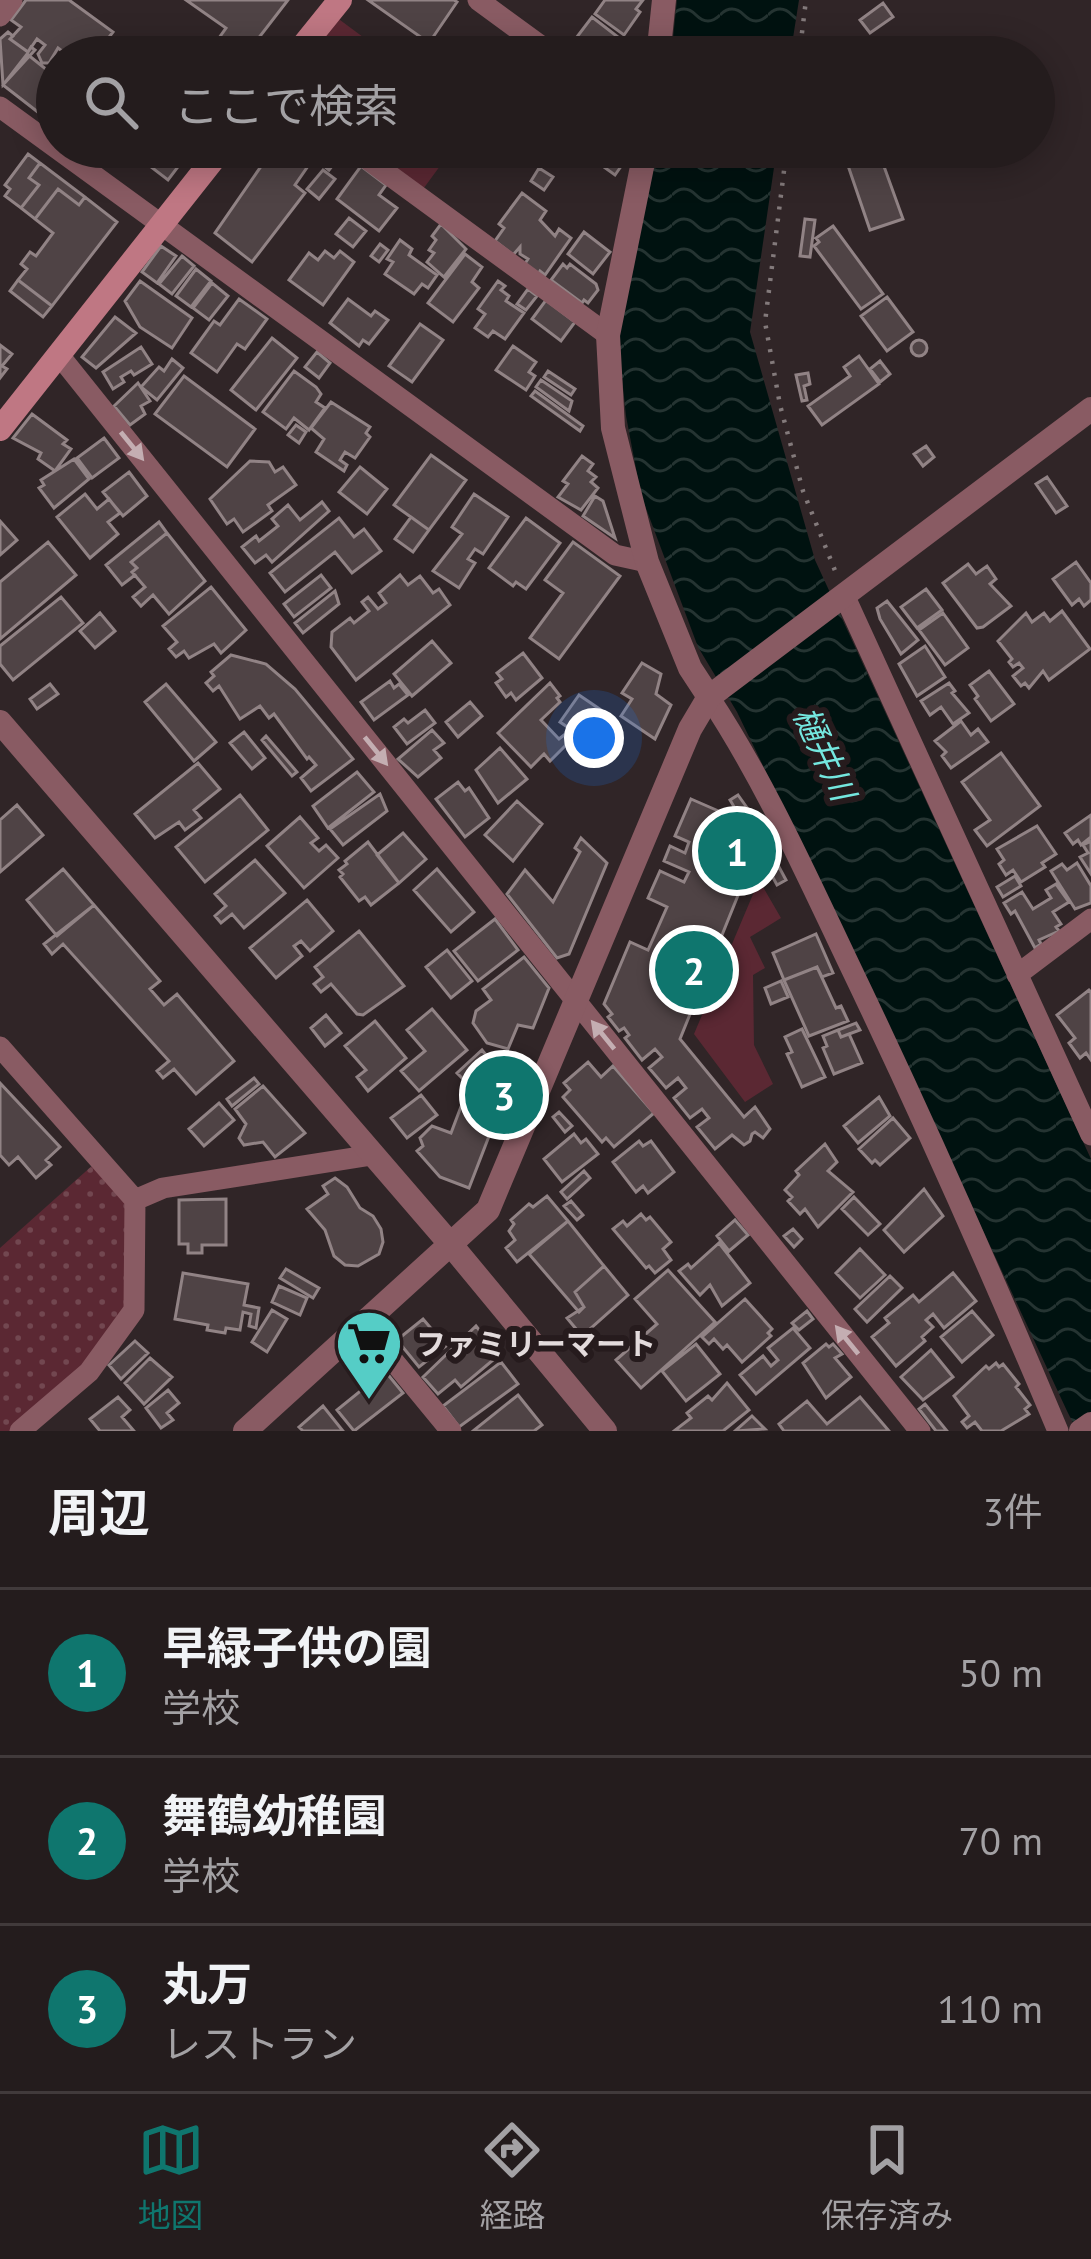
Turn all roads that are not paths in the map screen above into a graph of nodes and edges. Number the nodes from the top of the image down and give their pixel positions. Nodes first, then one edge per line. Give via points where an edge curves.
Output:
1 (11, 0) edge
2 (340, 0) edge
3 (478, 0) edge
4 (664, 0) edge
5 (0, 16) edge
6 (311, 36) edge
7 (527, 36) edge
8 (660, 36) edge
9 (0, 107) edge
10 (36, 133) edge
11 (84, 168) edge
12 (207, 168) edge
13 (380, 168) edge
14 (642, 168) edge
15 (162, 225) junction
16 (608, 335) junction
17 (59, 355) junction
18 (1091, 409) edge
19 (0, 429) edge
20 (647, 562) junction
21 (842, 599) junction
22 (713, 694) junction
23 (0, 722) edge
24 (1091, 919) edge
25 (1017, 975) junction
26 (575, 1000) junction
27 (0, 1047) edge
28 (1091, 1135) edge
29 (372, 1155) junction
30 (135, 1200) junction
31 (452, 1246) junction
32 (363, 1324) junction
33 (1091, 1424) edge
34 (20, 1431) edge
35 (245, 1431) edge
36 (451, 1431) edge
37 (605, 1431) edge
38 (920, 1431) edge
39 (1058, 1431) edge
40 (1081, 1431) edge

1 - 5 street
2 - 6 main road
3 - 7 street
4 - 8 street
9 - 10 street
11 - 15 street
12 - 15 main road
13 - 16 street
14 - 16 street
15 - 17 main road
15 - 20 street via 615,555
16 - 20 street via 614,428
17 - 19 main road
17 -> 26 street
18 - 21 street
20 - 22 street via 690,668
21 - 22 street
21 - 25 street
22 - 26 street via 690,729
22 - 39 street via 930,1133
23 - 29 street
24 - 25 street
25 - 28 street
26 - 31 street via 488,1210
38 -> 26 street
27 - 30 street
29 - 30 street via 163,1188
29 - 31 street
30 - 34 street via 134,1310 89,1372
31 - 32 street
31 - 37 street
32 - 35 street
32 - 36 street
33 - 40 street

